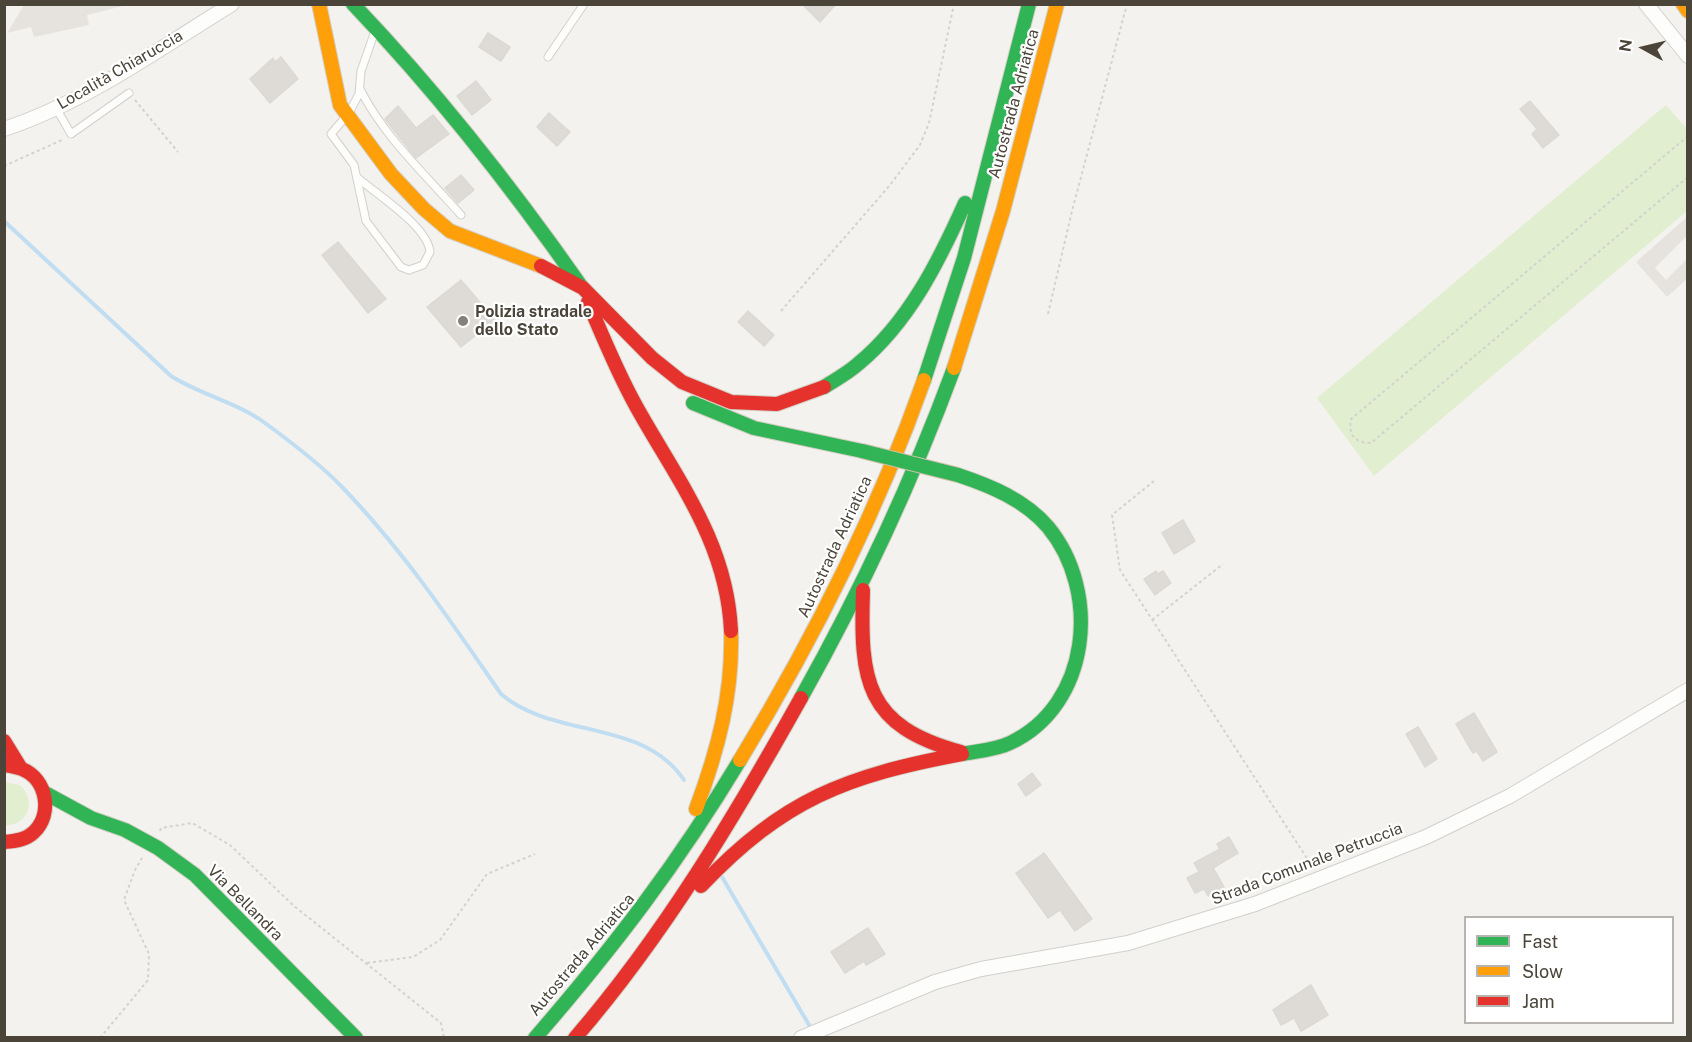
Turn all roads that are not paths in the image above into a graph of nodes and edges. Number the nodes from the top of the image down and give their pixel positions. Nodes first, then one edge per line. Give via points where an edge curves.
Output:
1 (232, 4) edge
2 (319, 4) edge
3 (353, 4) edge
4 (366, 4) edge
5 (584, 4) edge
6 (1029, 4) edge
7 (1057, 4) edge
8 (1646, 4) edge
9 (1683, 4) edge
10 (1688, 11) edge
11 (1024, 23) junction
12 (376, 28) junction
13 (1688, 56) edge
14 (548, 57) dead end
15 (360, 89) junction
16 (129, 93) road end
17 (56, 108) junction
18 (347, 116) junction
19 (4, 129) edge
20 (359, 180) junction
21 (461, 215) dead end
22 (582, 287) junction
23 (864, 583) junction
24 (1688, 690) edge
25 (4, 741) edge
26 (964, 753) junction
27 (4, 765) edge
28 (20, 767) junction
29 (45, 793) junction
30 (91, 818) junction
31 (40, 825) junction
32 (4, 842) edge
33 (670, 870) junction
34 (669, 919) junction
35 (810, 1033) edge
36 (356, 1038) edge
37 (535, 1038) edge
38 (575, 1038) edge

1 - 17 street, Località Chiaruccia
2 - 18 main road via 335,90
3 - 12 main road
4 - 12 main road
5 - 14 lane
6 - 11 main road, Autostrada Adriatica
7 - 23 main road, Autostrada Adriatica via 994,246 969,326 921,457
8 - 13 street
9 - 10 main road
11 - 22 main road via 966,200 943,255 879,346 833,384 815,393 769,404 741,403 707,395 661,368
11 - 33 main road, Autostrada Adriatica via 965,256 902,440 799,658 735,770
12 - 15 lane via 361,71
12 - 22 main road via 501,176
15 - 18 lane
15 - 21 lane via 370,109 402,150
16 - 17 lane via 71,134
17 - 19 street, Località Chiaruccia
18 - 20 lane via 331,134 351,158
18 - 22 main road via 435,222
20 - 20 lane via 362,210 375,235 401,267 409,270 423,265 430,252 426,239 415,225
22 - 26 main road, bridge via 648,367 695,405 750,426 958,475 1011,495 1050,527 1073,570 1082,612 1080,648 1069,684 1035,728 1009,744
22 - 33 main road via 628,391 703,521 727,601 732,671 726,721 711,773
23 - 26 main road via 862,653 878,702 905,732
23 - 34 main road, Autostrada Adriatica via 788,722
24 - 35 street, Strada Comunale Petruccia via 1510,795 1426,837 1320,879 1256,904 1128,943 981,969 935,982
25 - 28 main road, Via Bellandra
26 - 34 main road via 851,781 792,808 737,849
27 - 28 main road
28 - 29 main road, Via Bellandra via 34,775
29 - 30 main road, Via Bellandra
29 - 31 main road via 45,815
30 - 31 main road, Via Bellandra via 62,818
30 - 36 main road, Via Bellandra via 152,844 195,875
31 - 32 main road, Via Bellandra via 22,840
33 - 37 main road, Autostrada Adriatica via 610,951
34 - 38 main road, Autostrada Adriatica

